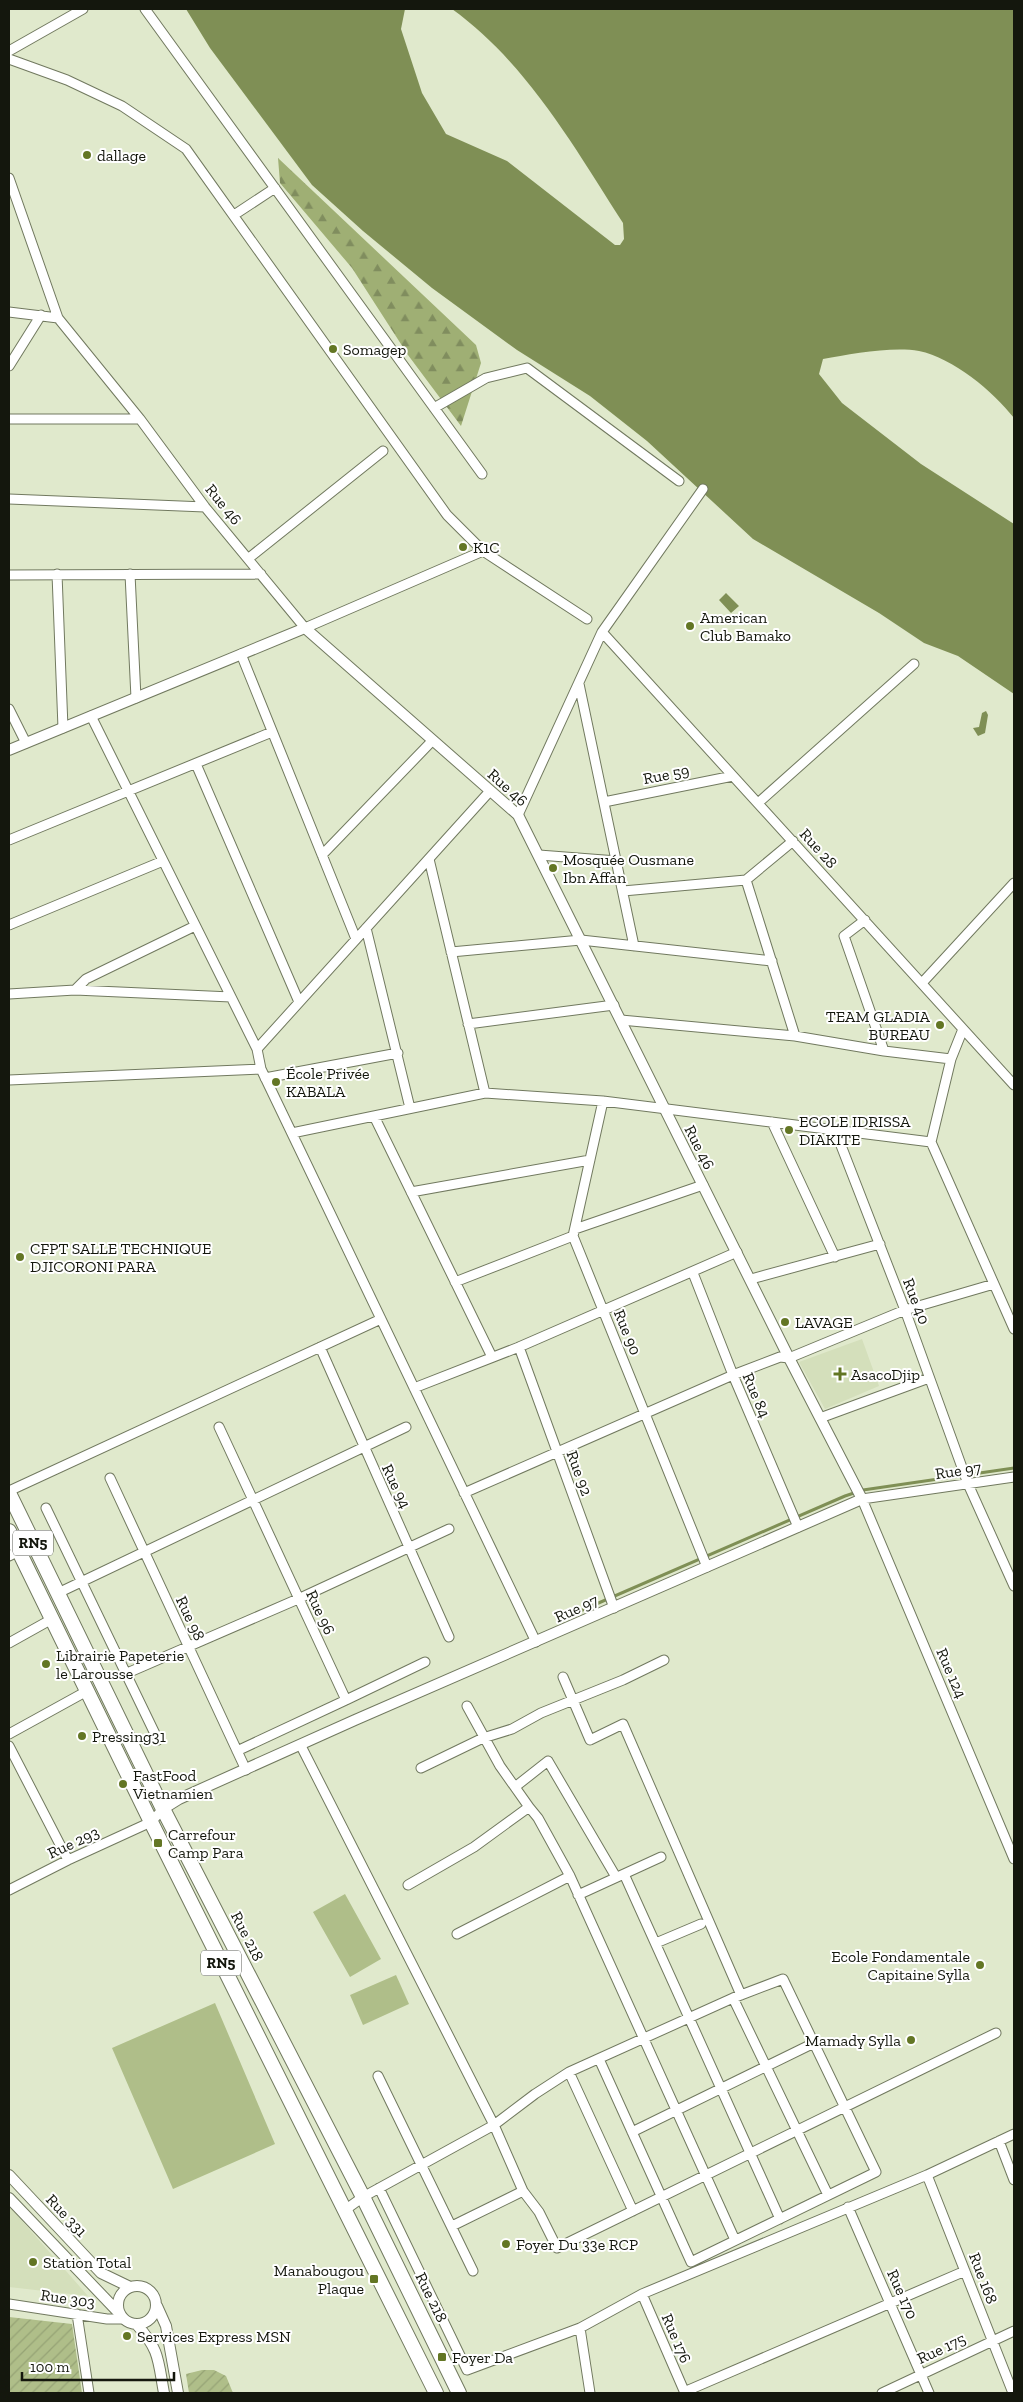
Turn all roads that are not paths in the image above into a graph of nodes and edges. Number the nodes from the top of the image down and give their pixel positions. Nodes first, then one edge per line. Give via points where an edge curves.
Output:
1 (83, 9) edge
2 (145, 9) edge
3 (9, 51) edge
4 (9, 59) edge
5 (9, 178) edge
6 (275, 188) junction
7 (234, 215) junction
8 (9, 312) edge
9 (41, 315) junction
10 (58, 318) junction
11 (9, 366) edge
12 (434, 408) junction
13 (9, 419) edge
14 (140, 419) junction
15 (383, 451) dead end
16 (482, 474) dead end
17 (679, 482) dead end
18 (704, 489) dead end
19 (9, 499) edge
20 (205, 507) junction
21 (483, 550) junction
22 (249, 558) junction
23 (57, 574) junction
24 (130, 574) junction
25 (261, 574) junction
26 (9, 575) edge
27 (587, 619) dead end
28 (304, 628) junction
29 (602, 632) junction
30 (241, 654) junction
31 (914, 664) dead end
32 (579, 684) junction
33 (136, 698) junction
34 (9, 709) edge
35 (91, 716) junction
36 (63, 728) junction
37 (272, 732) junction
38 (432, 741) junction
39 (26, 743) junction
40 (9, 750) edge
41 (196, 764) junction
42 (733, 776) junction
43 (129, 791) junction
44 (490, 791) junction
45 (604, 802) junction
46 (758, 803) junction
47 (518, 815) junction
48 (9, 840) edge
49 (793, 841) junction
50 (322, 854) junction
51 (539, 855) junction
52 (429, 859) junction
53 (163, 861) junction
54 (617, 861) junction
55 (746, 880) junction
56 (1014, 883) edge
57 (623, 891) junction
58 (864, 920) junction
59 (9, 925) edge
60 (195, 926) junction
61 (366, 928) junction
62 (356, 939) junction
63 (581, 940) junction
64 (634, 946) junction
65 (451, 952) junction
66 (772, 961) junction
67 (922, 983) junction
68 (75, 990) junction
69 (9, 994) edge
70 (230, 997) junction
71 (299, 1002) junction
72 (614, 1004) junction
73 (621, 1020) junction
74 (468, 1024) junction
75 (963, 1029) junction
76 (795, 1036) junction
77 (257, 1049) junction
78 (884, 1051) junction
79 (398, 1053) junction
80 (950, 1059) junction
81 (261, 1069) junction
82 (265, 1078) junction
83 (9, 1080) edge
84 (1014, 1085) edge
85 (485, 1093) junction
86 (603, 1102) junction
87 (410, 1108) junction
88 (664, 1108) junction
89 (374, 1116) junction
90 (772, 1122) junction
91 (835, 1130) junction
92 (292, 1133) junction
93 (931, 1142) junction
94 (590, 1160) junction
95 (703, 1185) junction
96 (411, 1192) junction
97 (574, 1232) junction
98 (880, 1244) junction
99 (737, 1252) junction
100 (835, 1257) junction
101 (693, 1273) junction
102 (751, 1280) junction
103 (455, 1282) junction
104 (994, 1284) junction
105 (905, 1310) junction
106 (603, 1311) junction
107 (1011, 1312) edge
108 (381, 1319) junction
109 (1014, 1329) edge
110 (320, 1347) junction
111 (519, 1347) junction
112 (492, 1357) junction
113 (789, 1358) junction
114 (732, 1375) junction
115 (930, 1378) junction
116 (414, 1388) junction
117 (644, 1412) junction
118 (820, 1418) junction
119 (219, 1426) dead end
120 (406, 1427) dead end
121 (363, 1448) junction
122 (557, 1452) junction
123 (1014, 1477) edge
124 (110, 1478) dead end
125 (968, 1484) junction
126 (9, 1492) edge
127 (464, 1493) junction
128 (862, 1499) junction
129 (252, 1501) junction
130 (46, 1508) dead end
131 (798, 1527) junction
132 (449, 1529) dead end
133 (9, 1531) edge
134 (409, 1546) junction
135 (144, 1552) junction
136 (14, 1554) edge
137 (705, 1565) junction
138 (80, 1582) junction
139 (1014, 1586) edge
140 (58, 1593) junction
141 (298, 1599) junction
142 (611, 1601) junction
143 (52, 1619) junction
144 (449, 1637) dead end
145 (536, 1642) junction
146 (9, 1643) edge
147 (187, 1647) junction
148 (664, 1660) dead end
149 (425, 1662) dead end
150 (125, 1674) junction
151 (563, 1677) dead end
152 (87, 1691) junction
153 (346, 1700) junction
154 (573, 1701) junction
155 (467, 1706) dead end
156 (9, 1734) edge
157 (483, 1738) junction
158 (158, 1740) dead end
159 (9, 1746) edge
160 (301, 1746) junction
161 (237, 1752) junction
162 (421, 1768) dead end
163 (246, 1770) junction
164 (515, 1787) junction
165 (529, 1807) junction
166 (163, 1809) junction
167 (151, 1822) junction
168 (661, 1857) dead end
169 (1014, 1859) edge
170 (68, 1860) junction
171 (570, 1876) junction
172 (620, 1876) junction
173 (408, 1885) dead end
174 (9, 1890) edge
175 (578, 1895) junction
176 (701, 1924) dead end
177 (457, 1934) dead end
178 (656, 1943) junction
179 (737, 1996) junction
180 (690, 2018) junction
181 (996, 2034) dead end
182 (643, 2039) junction
183 (814, 2043) junction
184 (599, 2058) junction
185 (766, 2066) junction
186 (569, 2072) junction
187 (378, 2076) dead end
188 (721, 2089) junction
189 (845, 2107) junction
190 (676, 2111) junction
191 (494, 2125) junction
192 (798, 2131) junction
193 (632, 2132) junction
194 (1014, 2134) edge
195 (998, 2141) junction
196 (750, 2154) junction
197 (423, 2166) junction
198 (927, 2174) junction
199 (9, 2175) edge
200 (706, 2176) junction
201 (1014, 2180) edge
202 (379, 2188) junction
203 (523, 2191) junction
204 (828, 2195) junction
205 (364, 2197) junction
206 (661, 2197) junction
207 (9, 2198) edge
208 (848, 2207) junction
209 (345, 2210) junction
210 (633, 2211) junction
211 (780, 2219) junction
212 (452, 2226) junction
213 (735, 2240) junction
214 (473, 2271) dead end
215 (965, 2271) junction
216 (130, 2287) junction
217 (642, 2294) junction
218 (891, 2303) junction
219 (9, 2304) edge
220 (157, 2306) junction
221 (77, 2314) junction
222 (121, 2316) junction
223 (137, 2325) junction
224 (580, 2328) junction
225 (1014, 2331) edge
226 (992, 2341) junction
227 (922, 2374) junction
228 (89, 2393) edge
229 (164, 2393) edge
230 (178, 2393) edge
231 (436, 2393) edge
232 (459, 2393) edge
233 (590, 2393) edge
234 (684, 2393) edge
235 (882, 2393) edge
236 (929, 2393) edge
237 (1013, 2393) edge

1 - 3 street
2 - 6 street
4 - 7 street via 66,80 122,106 186,149
5 - 10 street, Rue 46
6 - 7 street
6 - 12 street
7 - 21 street via 447,515
8 - 9 street
9 - 10 street
9 - 11 street
10 - 14 street, Rue 46
12 - 16 street
12 - 17 street via 486,378 526,368
13 - 14 street
14 - 20 street, Rue 46
15 - 22 street
18 - 29 street
19 - 20 street
20 - 22 street, Rue 46
21 - 27 street
21 - 28 street
22 - 25 street, Rue 46
23 - 24 street
23 - 26 street
23 - 36 street
24 - 25 street
24 - 33 street
25 - 28 street, Rue 46
28 - 30 street
28 - 38 street, Rue 46
29 - 32 street
29 - 42 street, Rue 28
30 - 33 street
30 - 37 street
31 - 46 street
32 - 45 street
32 - 47 street
33 - 35 street
34 - 39 street
35 - 36 street
35 - 43 street
36 - 39 street
37 - 41 street
37 - 50 street
38 - 44 street, Rue 46
38 - 50 street
39 - 40 street
41 - 43 street
41 - 71 street
42 - 45 street, Rue 59
42 - 46 street, Rue 28
43 - 48 street
43 - 53 street
44 - 47 street, Rue 46
44 - 52 street
45 - 54 street
46 - 49 street, Rue 28
47 - 51 street, Rue 46
49 - 55 street
49 - 58 street, Rue 28
50 - 62 street
51 - 54 street
51 - 63 street, Rue 46
52 - 61 street
52 - 65 street
53 - 59 street
53 - 60 street
54 - 57 street
55 - 57 street
55 - 66 street
56 - 67 street
57 - 64 street
58 - 67 street, Rue 28
58 - 78 street via 844,936
60 - 68 street via 86,979
60 - 70 street
61 - 62 street
61 - 79 street
62 - 71 street
63 - 64 street
63 - 65 street
63 - 72 street, Rue 46
64 - 66 street
65 - 74 street
66 - 76 street
67 - 75 street, Rue 28
68 - 69 street
68 - 70 street
70 - 77 street
71 - 77 street
72 - 73 street, Rue 46
72 - 74 street
73 - 76 street
73 - 88 street, Rue 46
74 - 85 street
75 - 80 street
75 - 84 street, Rue 28
76 - 78 street
77 - 81 street
78 - 80 street
79 - 82 street
79 - 87 street
80 - 93 street
81 - 82 street
81 - 83 street
82 - 92 street
85 - 86 street
85 - 87 street
86 - 88 street
86 - 94 street
87 - 89 street
88 - 90 street
88 - 95 street, Rue 46
89 - 92 street
89 - 96 street
90 - 91 street
90 - 100 street
91 - 93 street
91 - 98 street, Rue 40
92 - 108 street
93 - 104 street
94 - 96 street
94 - 97 street
95 - 97 street
95 - 99 street, Rue 46
96 - 103 street
97 - 103 street
97 - 106 street, Rue 90
98 - 100 street
98 - 105 street, Rue 40
99 - 101 street
99 - 102 street, Rue 46
100 - 102 street
101 - 106 street
101 - 114 street, Rue 84
102 - 113 street, Rue 46
103 - 112 street
104 - 105 street
104 - 107 street
105 - 113 street
105 - 115 street, Rue 40
106 - 111 street
106 - 117 street, Rue 90
107 - 109 street
108 - 110 street
108 - 116 street
110 - 121 street, Rue 94
110 - 126 street
111 - 112 street
111 - 122 street, Rue 92
112 - 116 street
113 - 114 street via 780,1357
113 - 118 street, Rue 46
114 - 117 street
114 - 131 street, Rue 84
115 - 118 street
115 - 125 street, Rue 40
116 - 127 street
117 - 122 street
117 - 137 street, Rue 90
118 - 128 street, Rue 46
119 - 129 street, Rue 96
120 - 121 street
121 - 129 street
121 - 134 street, Rue 94
122 - 127 street
122 - 142 street, Rue 92
123 - 125 street, Rue 97
124 - 135 street, Rue 98
125 - 128 street, Rue 97
125 - 139 street, Rue 40
126 - 140 highway, Rue 218 / RN5
127 - 145 street
128 - 131 street, Rue 97
128 - 169 street, Rue 124
129 - 135 street
129 - 141 street, Rue 96
130 - 138 street
131 - 137 street, Rue 97
132 - 134 street
133 - 136 highway, RN5
134 - 141 street
134 - 144 street, Rue 94
135 - 138 street
135 - 147 street, Rue 98
136 - 143 highway, RN5
137 - 142 street, Rue 97
138 - 140 street
138 - 150 street
140 - 166 highway, Rue 218 / RN5
141 - 147 street
141 - 153 street, Rue 96
142 - 145 street, Rue 97
143 - 146 street
143 - 152 highway, RN5
145 - 160 street, Rue 97
147 - 150 street
147 - 161 street, Rue 98
148 - 154 street
149 - 153 street
150 - 158 street
151 - 154 street
152 - 156 street
152 - 167 highway, RN5
153 - 161 street
154 - 157 street via 512,1729
154 - 179 street via 590,1740 623,1724
155 - 157 street
157 - 162 street
157 - 164 street
159 - 170 street
160 - 163 street, Rue 97
160 - 191 street
161 - 163 street, Rue 98
163 - 166 street, Rue 97
164 - 165 street
164 - 172 street via 548,1761
165 - 171 street
165 - 173 street via 474,1848
166 - 167 street
166 - 205 highway, Rue 218 / RN5
167 - 170 street, Rue 293
167 - 209 highway, RN5
168 - 172 street
170 - 174 street, Rue 293
171 - 175 street
171 - 177 street
172 - 175 street
172 - 178 street
175 - 182 street
176 - 178 street
178 - 180 street
179 - 180 street
179 - 183 street via 783,1978
179 - 185 street
180 - 182 street
180 - 188 street
181 - 189 street
182 - 184 street
182 - 190 street
183 - 185 street
183 - 189 street
184 - 186 street
184 - 193 street
185 - 188 street
185 - 192 street
186 - 191 street
186 - 210 street
187 - 197 street
188 - 190 street
188 - 196 street
189 - 192 street
189 - 204 street via 876,2172
190 - 193 street
190 - 200 street
191 - 197 street
191 - 203 street
192 - 196 street
192 - 204 street
193 - 206 street
194 - 195 street
195 - 198 street
195 - 201 street
196 - 200 street
196 - 211 street
197 - 202 street
197 - 212 street
198 - 208 street
198 - 215 street, Rue 168
199 - 216 street, Rue 331 via 101,2273
200 - 206 street
200 - 213 street
202 - 205 street
202 - 224 street via 467,2370
203 - 210 street via 539,2212 557,2248
203 - 212 street
204 - 211 street
205 - 209 street
205 - 232 highway, Rue 218 / RN5
206 - 210 street
206 - 213 street via 690,2262
207 - 222 street, Rue 331
208 - 217 street
208 - 218 street, Rue 170
209 - 231 highway, RN5
211 - 213 street
212 - 214 street
215 - 218 street
215 - 226 street, Rue 168
216 - 220 street via 138,2286 151,2292
216 - 222 street via 120,2297
217 - 224 street
217 - 234 street, Rue 176
218 - 227 street, Rue 170
218 - 234 street
219 - 221 street, Rue 303
220 - 223 street via 150,2319
220 - 230 street via 170,2342
221 - 222 street, Rue 303 via 107,2319
221 - 228 street
222 - 223 street
223 - 229 street via 152,2341
224 - 233 street
225 - 226 street, Rue 175
226 - 227 street, Rue 175
226 - 237 street, Rue 168
227 - 235 street, Rue 175
227 - 236 street, Rue 170

